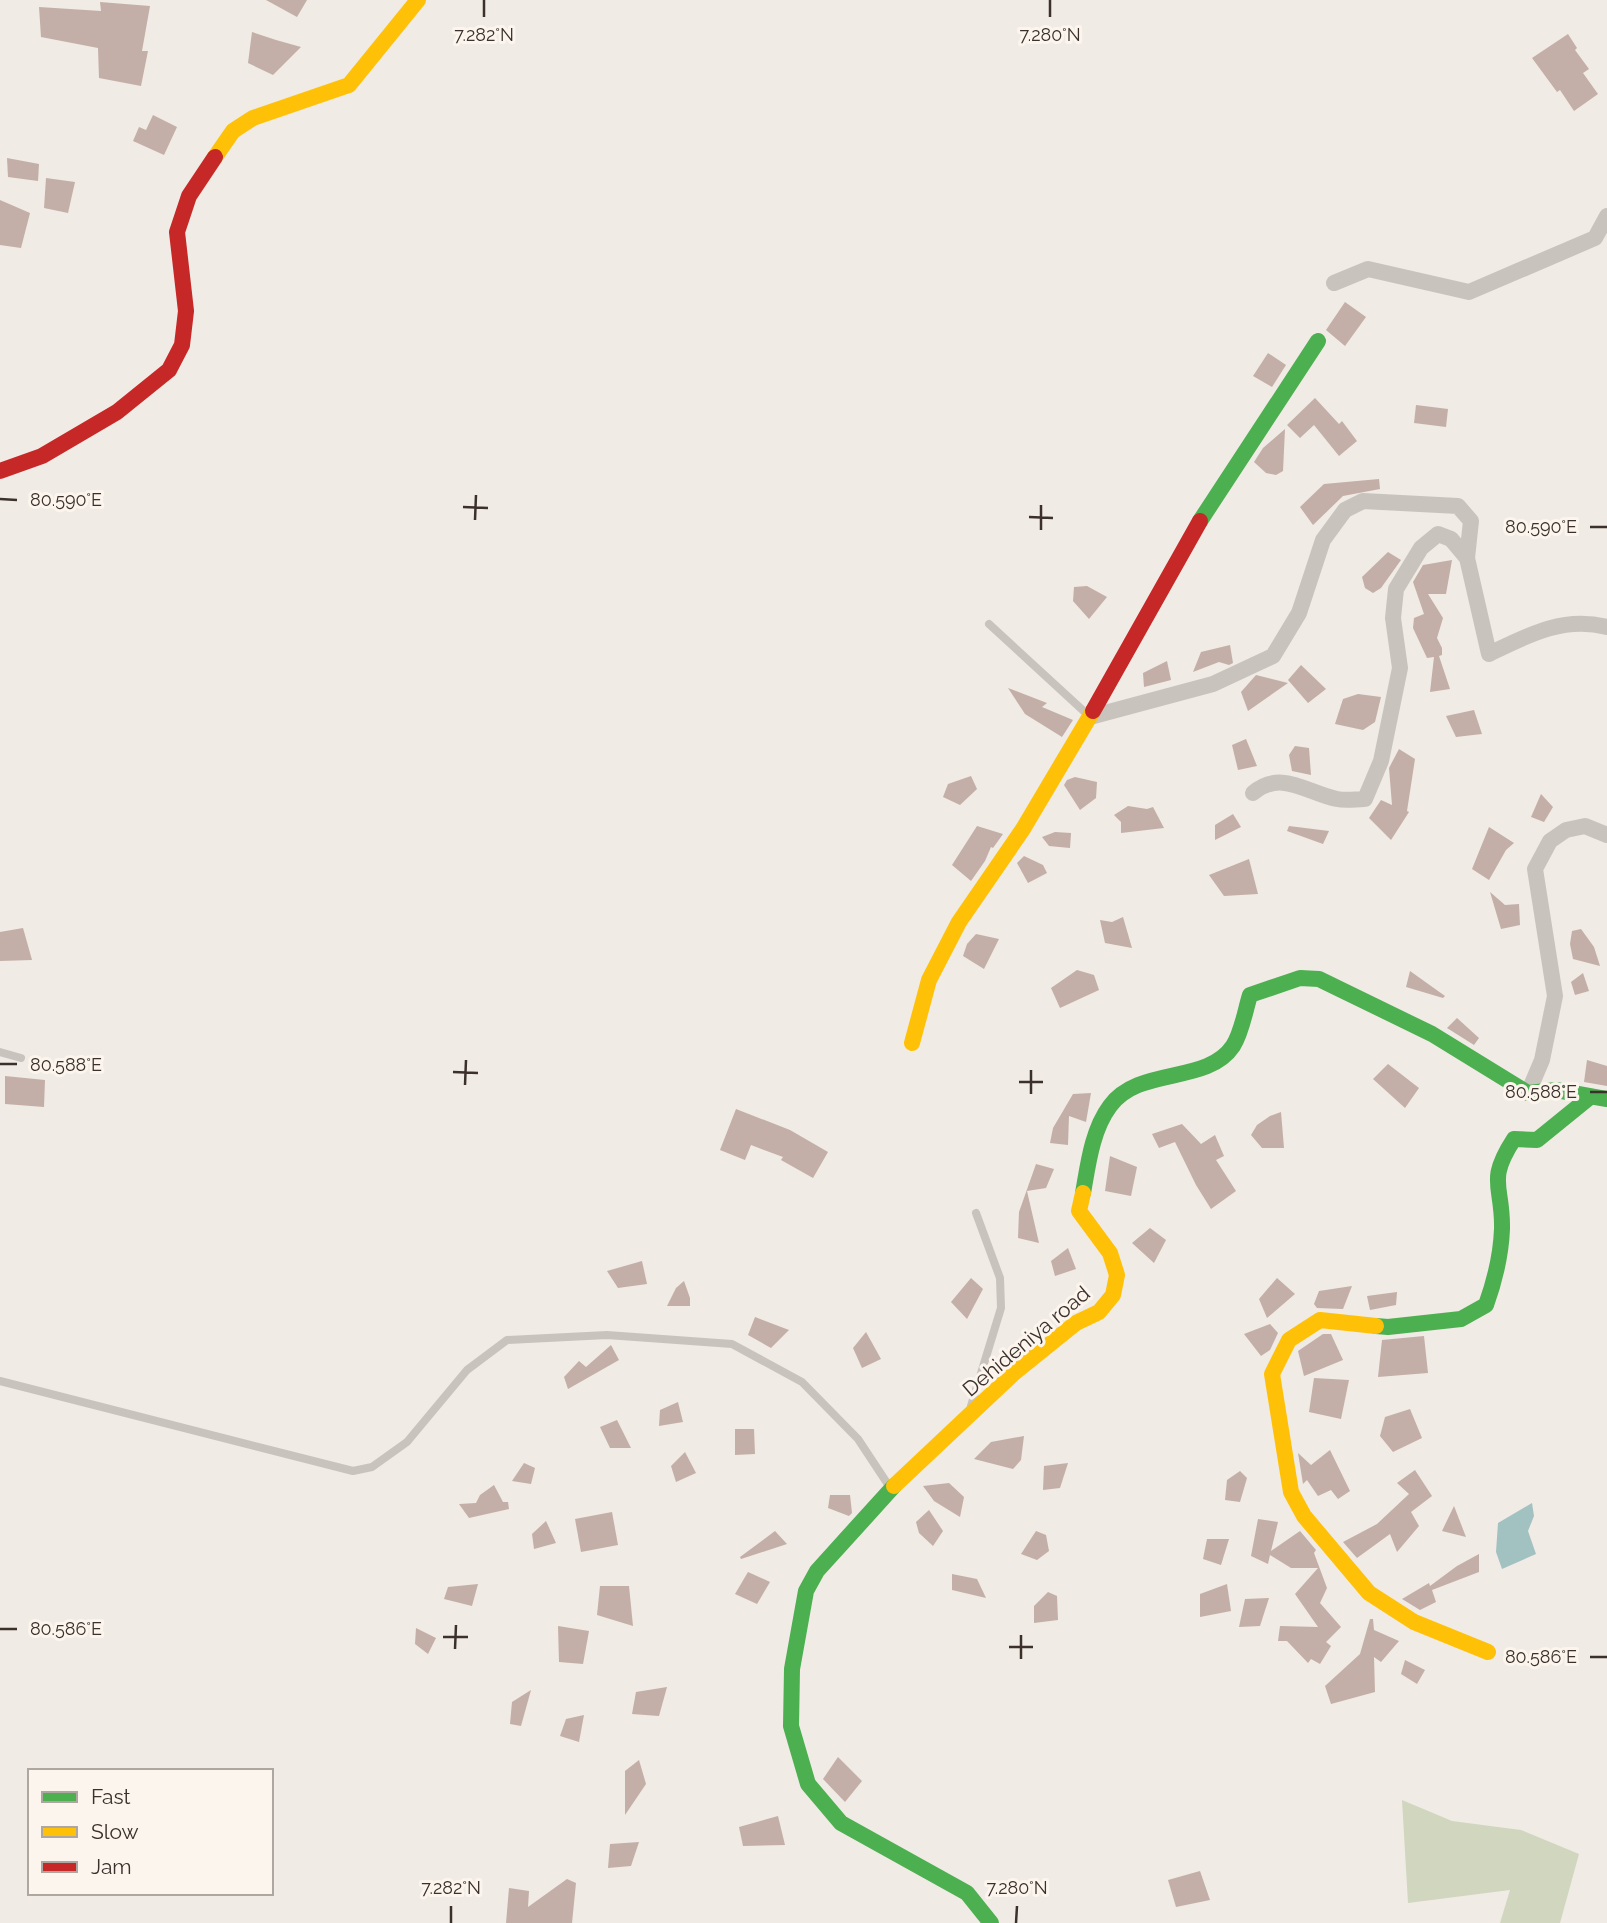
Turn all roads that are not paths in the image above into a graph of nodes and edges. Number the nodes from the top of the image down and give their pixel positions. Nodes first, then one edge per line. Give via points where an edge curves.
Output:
1 (418, 0) edge
2 (1607, 216) edge
3 (1334, 283) dead end
4 (1318, 341) dead end
5 (0, 471) edge
6 (1467, 558) junction
7 (989, 624) dead end
8 (1607, 627) edge
9 (1090, 717) junction
10 (1253, 793) dead end
11 (1607, 835) edge
12 (912, 1043) dead end
13 (0, 1052) edge
14 (21, 1058) dead end
15 (1528, 1093) junction
16 (1590, 1097) junction
17 (1607, 1099) edge
18 (976, 1213) dead end
19 (0, 1381) edge
20 (970, 1416) junction
21 (891, 1489) junction
22 (1488, 1652) dead end
23 (990, 1923) edge

1 - 5 street via 349,85 253,118 233,131 189,196 177,232 186,311 182,345 169,370 117,412 42,456
2 - 3 street via 1595,238 1469,292 1368,269
4 - 9 street via 1200,521
6 - 8 street via 1489,654 1537,630 1587,622
6 - 9 street via 1471,521 1458,506 1363,501 1345,510 1323,540 1299,613 1273,656 1213,684
6 - 10 street via 1451,539 1438,534 1421,548 1396,589 1393,618 1399,668 1381,761 1365,799 1339,800 1287,783 1265,783
7 - 9 lane
9 - 12 street via 1023,829 959,922 929,980
11 - 15 street via 1585,826 1566,830 1549,841 1535,869 1555,996 1542,1060
13 - 14 lane
15 - 16 street via 1556,1090
15 - 20 street, Dehideniya road via 1432,1034 1320,979 1300,978 1250,995 1233,1048 1215,1063 1131,1086 1112,1103 1098,1127 1079,1211 1110,1253 1116,1275 1113,1295 1099,1312 1076,1323 1014,1373
16 - 17 street
16 - 22 street via 1537,1140 1514,1139 1499,1160 1495,1180 1502,1220 1496,1279 1486,1305 1461,1319 1388,1327 1320,1320 1289,1340 1272,1374 1291,1492 1304,1516 1369,1593 1414,1622
18 - 20 lane via 1000,1279 1001,1308
19 - 21 lane via 353,1471 372,1467 407,1442 467,1370 507,1340 607,1335 732,1344 802,1382 858,1439
20 - 21 street, Dehideniya road
21 - 23 street, Dehideniya road via 817,1571 806,1591 792,1669 791,1726 808,1784 841,1823 967,1893

